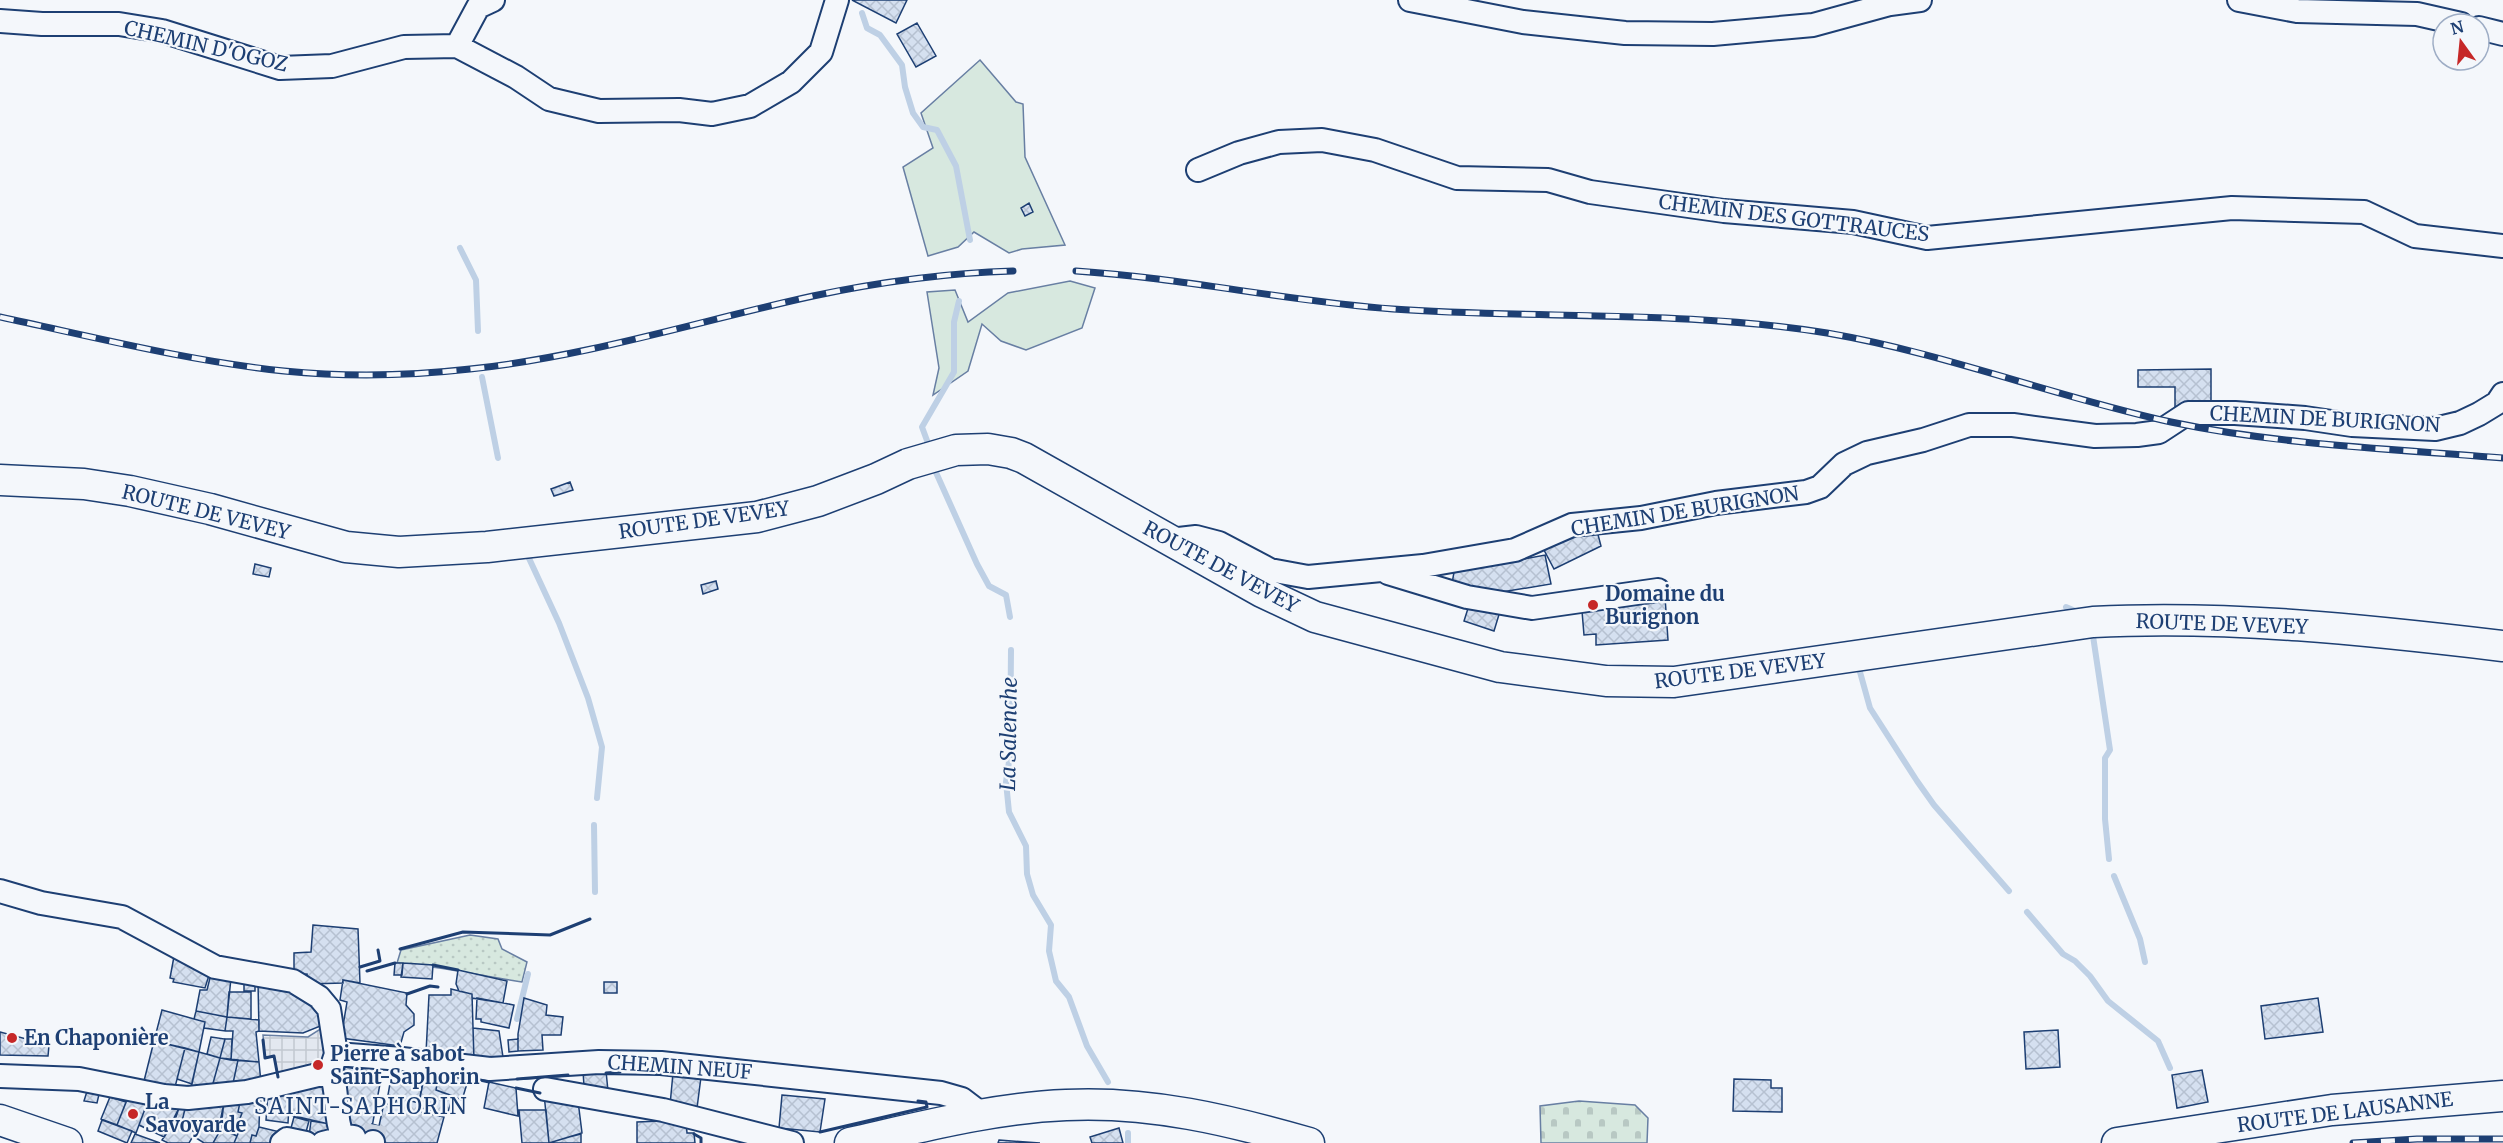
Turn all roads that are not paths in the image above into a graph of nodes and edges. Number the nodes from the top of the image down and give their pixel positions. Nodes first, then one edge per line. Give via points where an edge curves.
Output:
1 (492, 0) edge
2 (837, 0) edge
3 (1410, 0) edge
4 (1920, 0) edge
5 (2239, 0) edge
6 (2431, 17) edge
7 (0, 21) edge
8 (457, 46) junction
9 (1198, 170) dead end
10 (2503, 246) edge
11 (2503, 394) edge
12 (0, 480) edge
13 (1170, 540) junction
14 (1378, 570) junction
15 (1658, 590) dead end
16 (2503, 646) edge
17 (0, 891) edge
18 (333, 1063) junction
19 (0, 1076) edge
20 (545, 1089) dead end
21 (2503, 1096) edge
22 (983, 1115) junction
23 (0, 1120) edge
24 (353, 1140) edge
25 (67, 1143) edge
26 (282, 1143) edge
27 (306, 1143) edge
28 (792, 1143) edge
29 (851, 1143) edge
30 (1309, 1143) edge
31 (2117, 1143) edge

1 - 8 street via 478,7
2 - 8 street via 821,52 791,82 750,106 712,114 679,110 599,111 549,99
3 - 4 street via 1523,22 1625,33 1713,34 1813,25
5 - 6 street via 2297,11
7 - 8 street, CHEMIN D'OGOZ via 119,24 151,29 279,68 332,66 404,47
9 - 10 street, CHEMIN DES GOTTRAUCES via 1279,142 1322,140 1375,150 1457,178 1548,180 1590,192 1725,211 1853,222 1927,238 2232,208 2364,212 2415,236
11 - 14 street, CHEMIN DE BURIGNON via 2497,403 2460,423 2435,429 2235,413 2188,413 2159,432 2137,435 2095,436 2013,425 1969,425 1867,453 1844,464 1820,487 1806,492 1572,525 1515,550
12 - 13 main road, ROUTE DE VEVEY via 84,484 130,491 346,547 399,552 488,547 757,517 818,501 935,455 975,448 1000,450 1024,458
13 - 14 street, CHEMIN DE BURIGNON via 1196,537 1219,543 1270,570 1308,577
13 - 16 main road, ROUTE DE VEVEY via 1314,617 1500,667 1606,681 1684,681 2093,622 2131,620 2323,627
14 - 15 street via 1467,597 1532,608
17 - 18 street via 41,903 122,917 212,965 293,981 319,997 329,1009
18 - 19 street, CHEMIN NEUF via 247,1092 188,1098 85,1080
18 - 22 street, CHEMIN NEUF via 402,1059 490,1069 619,1061 715,1067 941,1093 962,1099
18 - 24 street via 336,1115
20 - 28 street via 663,1110
21 - 31 main road, ROUTE DE LAUSANNE via 2332,1110
22 - 29 main road
22 - 30 main road via 1065,1105 1143,1107 1222,1120
23 - 25 main road
26 - 27 street via 287,1138

